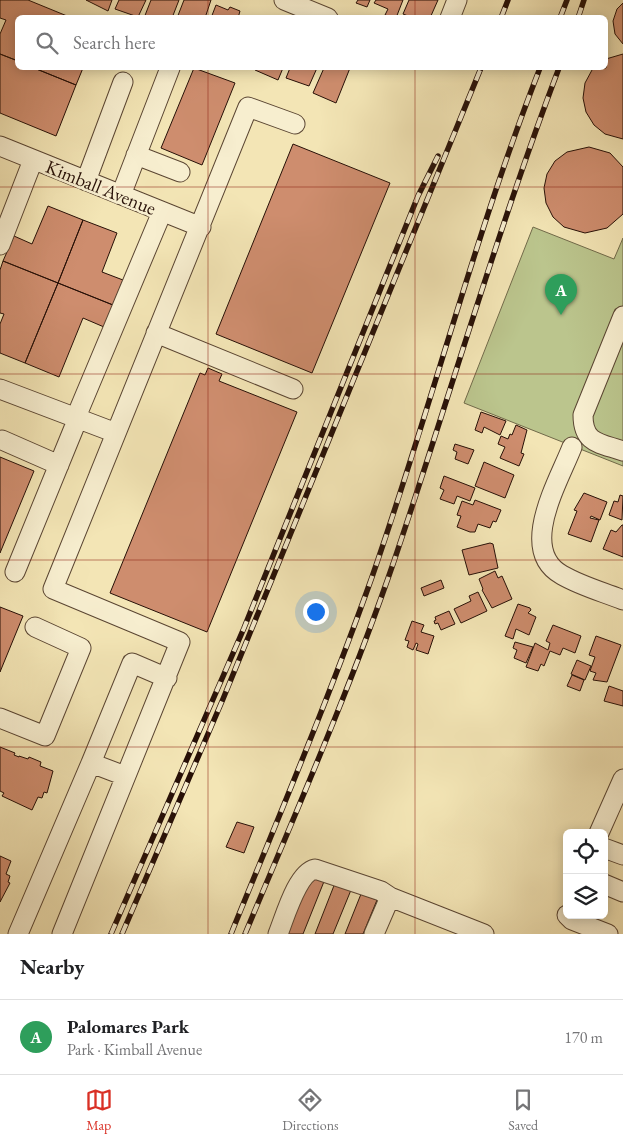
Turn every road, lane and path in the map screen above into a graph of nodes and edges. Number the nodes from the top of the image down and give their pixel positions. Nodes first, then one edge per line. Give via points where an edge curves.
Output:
1 (284, 0) edge
2 (457, 0) edge
3 (321, 15) edge
4 (451, 15) edge
5 (169, 70) edge
6 (123, 82) dead end
7 (294, 124) dead end
8 (0, 147) edge
9 (136, 155) junction
10 (33, 160) junction
11 (180, 172) dead end
12 (86, 181) junction
13 (121, 195) junction
14 (162, 212) junction
15 (201, 227) junction
16 (0, 245) edge
17 (623, 316) edge
18 (156, 333) junction
19 (0, 388) edge
20 (293, 389) dead end
21 (77, 418) junction
22 (116, 433) junction
23 (2, 440) dead end
24 (572, 447) dead end
25 (623, 451) edge
26 (59, 465) junction
27 (15, 572) dead end
28 (623, 600) edge
29 (35, 627) dead end
30 (167, 678) junction
31 (0, 718) edge
32 (91, 762) junction
33 (125, 776) junction
34 (623, 779) edge
35 (602, 829) edge
36 (608, 849) edge
37 (623, 855) edge
38 (608, 886) edge
39 (623, 892) edge
40 (390, 896) junction
41 (571, 919) edge
42 (18, 934) edge
43 (62, 934) edge
44 (278, 934) edge
45 (374, 934) edge
46 (484, 934) edge
47 (608, 934) edge

1 - 3 street
2 - 4 street
5 - 9 street
6 - 12 street
7 - 15 street via 248,107
8 - 10 street, Kimball Avenue
9 - 11 street
9 - 13 street
10 - 12 street, Kimball Avenue
10 - 16 street
12 - 13 street, Kimball Avenue
13 - 14 street, Kimball Avenue
14 - 15 street, Kimball Avenue
14 - 21 street
15 - 18 street
17 - 25 street via 583,415 583,429 588,438
18 - 20 street
18 - 22 street
19 - 21 street
21 - 22 street
21 - 26 street
22 - 30 street via 53,589 180,642
23 - 26 street
24 - 28 street via 542,522 540,537 544,551 550,565 562,575
26 - 27 street
29 - 31 street via 80,648 45,736
30 - 32 street via 132,663
30 - 33 street
32 - 33 street
32 - 42 street
33 - 43 street
34 - 35 street
36 - 37 street
38 - 39 street
40 - 44 street via 315,869 309,870 299,884
40 - 45 street
40 - 46 street
41 - 47 street

